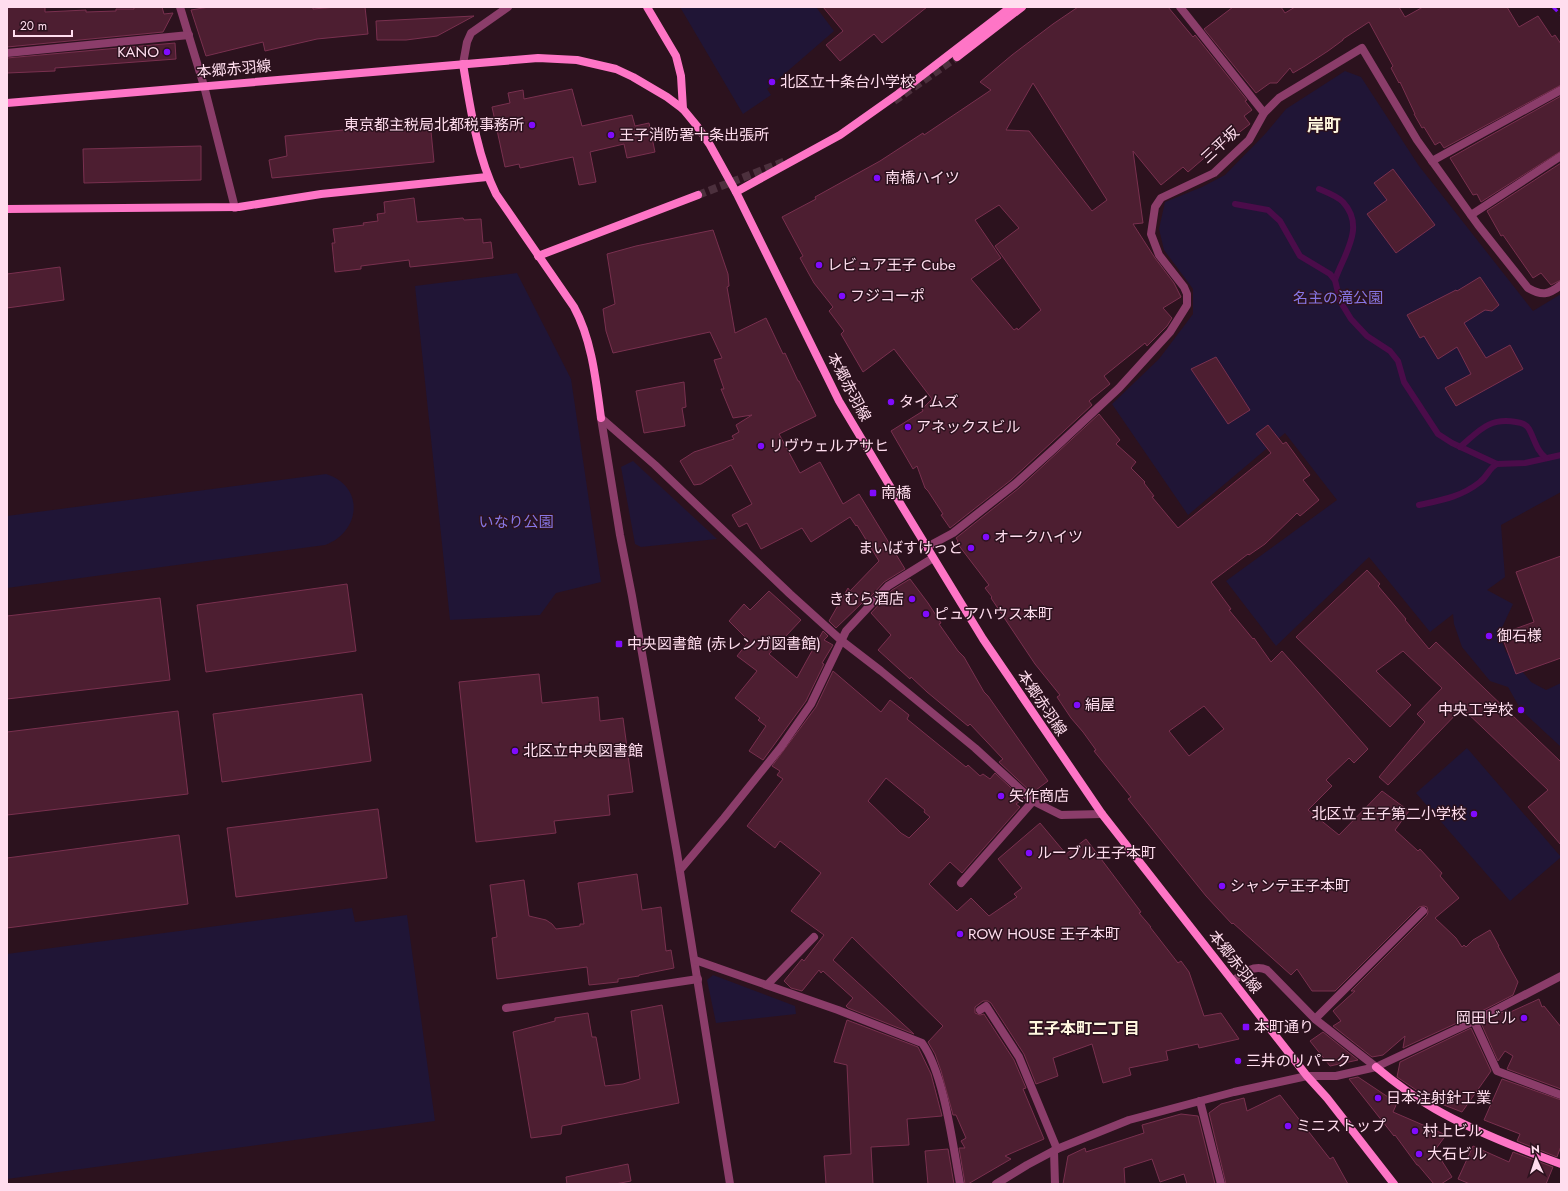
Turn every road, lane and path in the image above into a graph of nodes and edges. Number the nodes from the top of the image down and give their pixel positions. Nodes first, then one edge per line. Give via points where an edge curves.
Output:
1 (180, 7) edge
2 (507, 7) edge
3 (647, 7) edge
4 (1011, 7) edge
5 (1022, 7) edge
6 (1180, 7) edge
7 (189, 35) junction
8 (7, 52) edge
9 (954, 55) junction
10 (463, 64) junction
11 (204, 86) junction
12 (1561, 90) edge
13 (7, 103) edge
14 (683, 109) junction
15 (1264, 113) junction
16 (1561, 156) edge
17 (1432, 161) junction
18 (487, 177) junction
19 (736, 192) junction
20 (698, 196) tunnel mouth
21 (235, 208) junction
22 (7, 209) edge
23 (1471, 215) junction
24 (538, 256) junction
25 (1561, 285) edge
26 (602, 418) junction
27 (926, 547) junction
28 (933, 558) junction
29 (842, 641) junction
30 (1033, 801) junction
31 (1102, 814) junction
32 (680, 870) junction
33 (961, 883) dead end
34 (1423, 911) dead end
35 (814, 937) dead end
36 (695, 960) junction
37 (1560, 978) edge
38 (698, 979) junction
39 (1233, 981) junction
40 (767, 985) junction
41 (506, 1008) dead end
42 (980, 1010) dead end
43 (1315, 1019) junction
44 (1474, 1021) junction
45 (1376, 1067) junction
46 (1307, 1076) junction
47 (1561, 1095) edge
48 (1200, 1101) junction
49 (1056, 1150) junction
50 (1561, 1164) edge
51 (730, 1184) edge
52 (960, 1184) edge
53 (996, 1184) edge
54 (1056, 1184) edge
55 (1221, 1184) edge
56 (1394, 1184) edge

1 - 7 street
2 - 10 street via 471,33
3 - 14 main road via 676,56 681,76
4 - 9 main road
5 - 9 main road
6 - 15 street
7 - 8 street
7 - 11 street
9 - 19 main road via 840,134
10 - 11 main road, 本郷赤羽線
10 - 14 main road, 本郷赤羽線 via 538,58 578,60 633,77
10 - 18 main road
11 - 13 main road, 本郷赤羽線
11 - 21 street
12 - 17 street
14 - 19 main road, 本郷赤羽線 via 710,146
15 - 17 street, 三平坂 via 1279,98 1362,48
15 - 27 street, 三平坂 via 1249,140 1214,173 1163,197 1155,207 1152,234 1159,256 1187,294 1187,305 1170,332 1119,388 1038,463 953,533
16 - 23 street
17 - 23 street
18 - 21 main road via 321,194
18 - 24 main road
19 - 27 main road, 本郷赤羽線 via 839,401
20 - 24 main road
21 - 22 main road
23 - 25 street via 1528,288 1538,294
24 - 26 main road via 583,322
26 - 29 street
26 - 32 street via 623,555
27 - 28 main road, 本郷赤羽線
28 - 29 street via 888,586 846,631
28 - 31 main road, 本郷赤羽線 via 1012,683
29 - 30 street via 975,748
29 - 32 street via 811,704 781,747
30 - 31 street via 1061,815
30 - 33 street
31 - 39 main road, 本郷赤羽線
32 - 36 street
34 - 43 street
35 - 40 street
36 - 38 street
36 - 40 street
37 - 44 street
38 - 41 street
38 - 51 street
39 - 43 street via 1251,969 1268,970
39 - 46 main road, 本郷赤羽線
40 - 52 street via 922,1043 928,1050 940,1086
42 - 49 street via 986,1006 1019,1057
43 - 45 street
44 - 45 street
44 - 47 street via 1497,1071
45 - 46 street via 1336,1076
45 - 50 main road via 1402,1088 1437,1110 1496,1139
46 - 48 street
46 - 56 main road, 本郷赤羽線
48 - 49 street via 1129,1120
48 - 55 street
49 - 53 street
49 - 54 street

